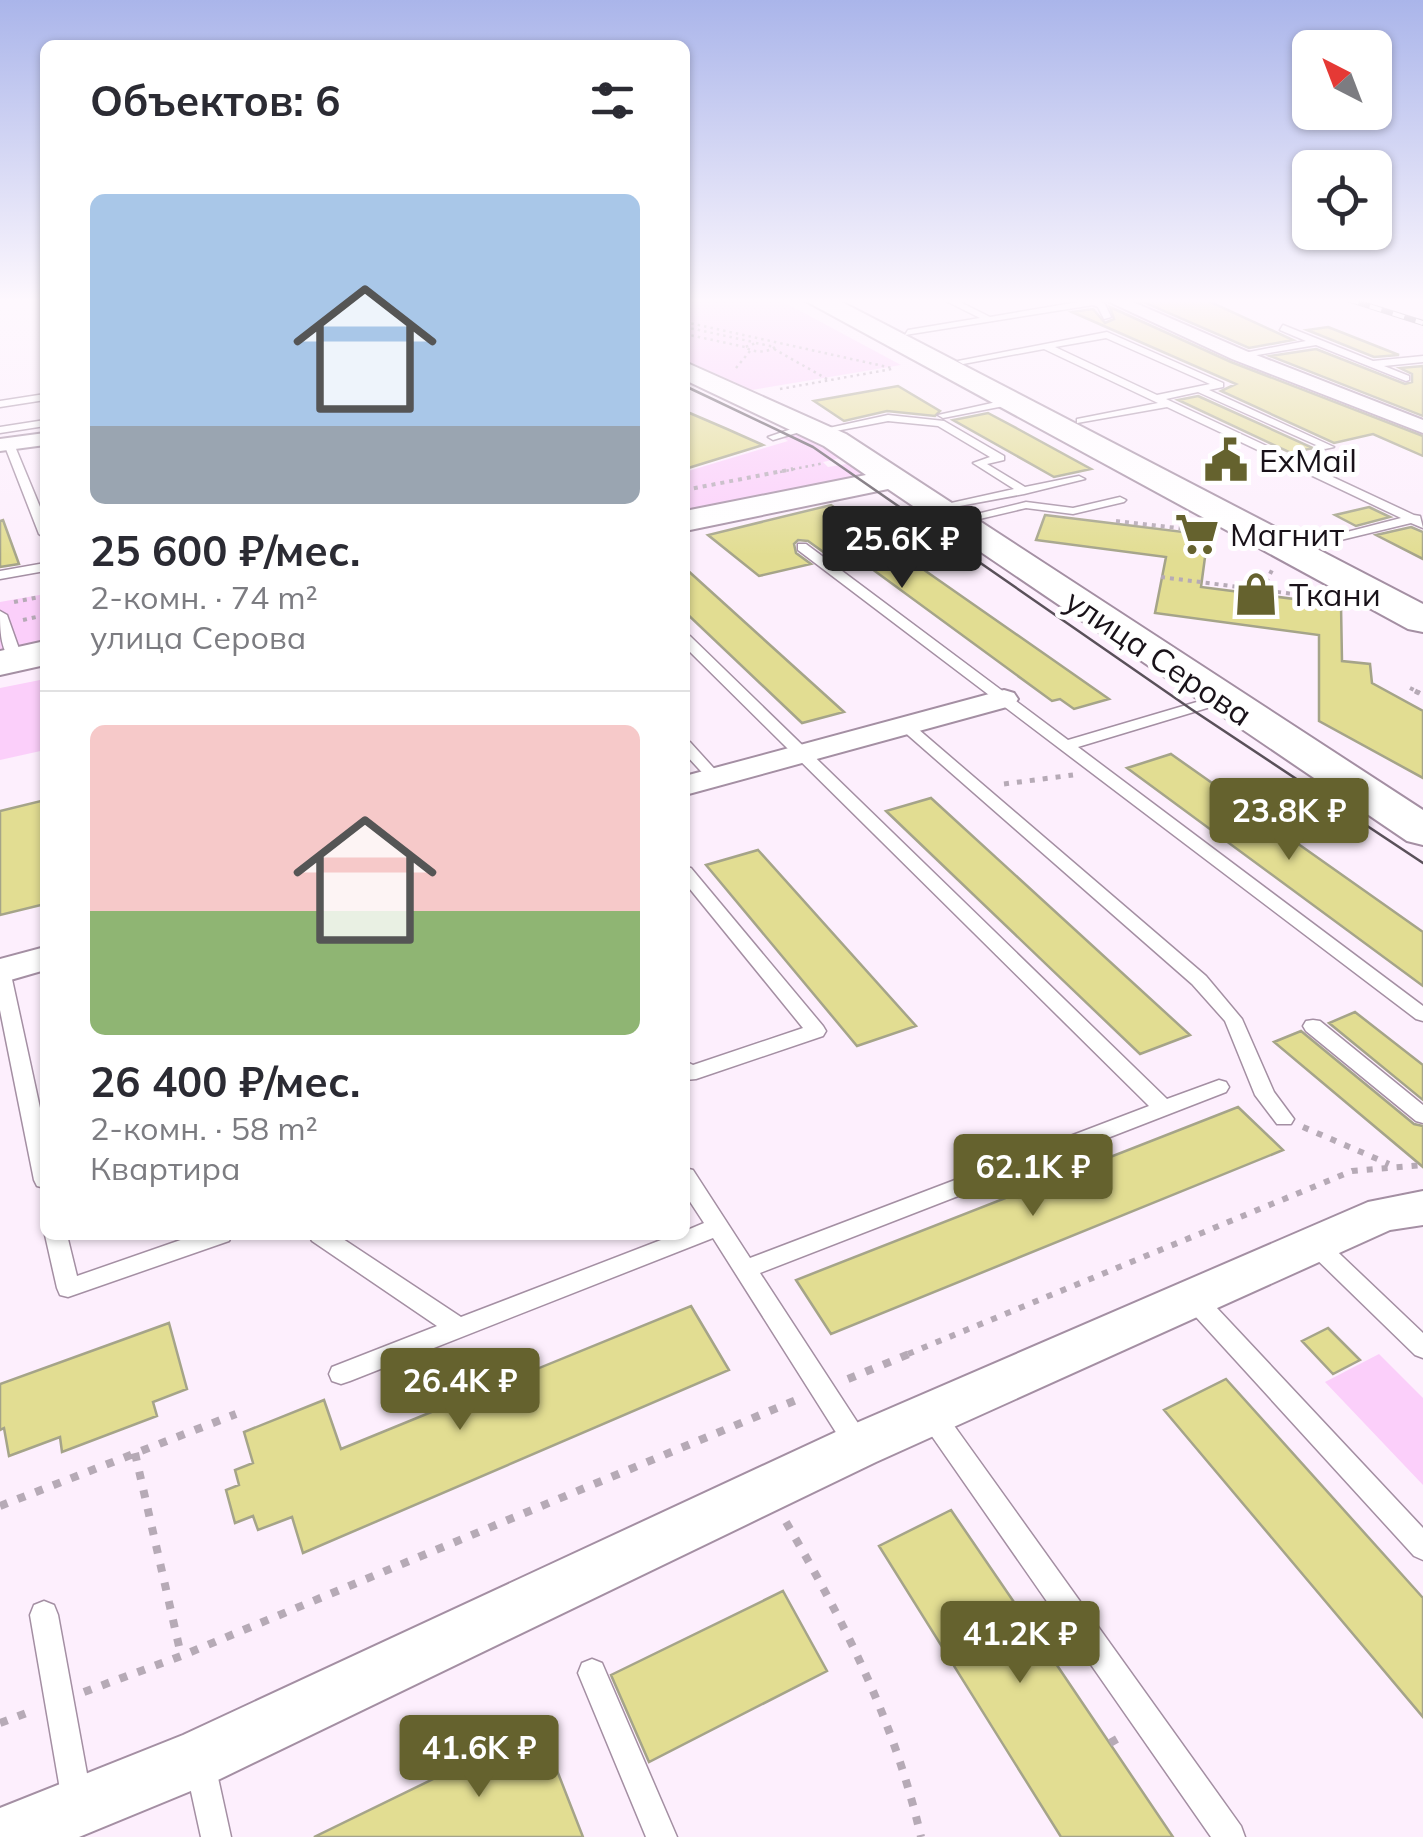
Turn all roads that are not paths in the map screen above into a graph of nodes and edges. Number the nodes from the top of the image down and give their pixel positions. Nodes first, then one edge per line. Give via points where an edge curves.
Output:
1 (718, 385) edge
2 (990, 385) edge
3 (999, 385) edge
4 (1127, 385) edge
5 (1219, 385) edge
6 (1316, 385) edge
7 (1200, 389) junction
8 (40, 398) edge
9 (1022, 400) junction
10 (1162, 401) junction
11 (0, 404) edge
12 (943, 415) dead end
13 (1081, 421) junction
14 (40, 425) edge
15 (1422, 426) edge
16 (755, 429) dead end
17 (805, 433) junction
18 (772, 436) junction
19 (3, 440) edge
20 (40, 440) edge
21 (1329, 447) dead end
22 (1079, 478) dead end
23 (892, 479) junction
24 (1024, 490) junction
25 (990, 498) junction
26 (1120, 500) dead end
27 (1008, 509) junction
28 (946, 515) junction
29 (690, 520) edge
30 (1420, 520) edge
31 (40, 523) edge
32 (1320, 543) junction
33 (802, 547) dead end
34 (40, 568) edge
35 (0, 576) edge
36 (1423, 596) edge
37 (0, 616) edge
38 (1423, 620) edge
39 (690, 644) edge
40 (21, 659) edge
41 (1004, 699) junction
42 (1222, 699) junction
43 (906, 726) junction
44 (1066, 746) junction
45 (690, 750) edge
46 (802, 754) junction
47 (715, 778) junction
48 (690, 785) edge
49 (1423, 831) edge
50 (690, 878) edge
51 (40, 959) edge
52 (0, 971) edge
53 (1423, 1016) edge
54 (1312, 1026) dead end
55 (690, 1074) edge
56 (1219, 1087) dead end
57 (1164, 1108) junction
58 (1423, 1116) edge
59 (1284, 1119) dead end
60 (40, 1157) edge
61 (690, 1184) edge
62 (1423, 1208) edge
63 (718, 1227) junction
64 (690, 1238) edge
65 (57, 1240) edge
66 (206, 1240) edge
67 (327, 1240) edge
68 (685, 1240) edge
69 (1315, 1244) junction
70 (746, 1269) junction
71 (1193, 1298) junction
72 (458, 1328) junction
73 (1423, 1348) edge
74 (341, 1374) dead end
75 (931, 1414) junction
76 (858, 1446) junction
77 (1423, 1547) edge
78 (44, 1614) dead end
79 (592, 1673) dead end
80 (198, 1758) junction
81 (78, 1807) junction
82 (4, 1837) edge
83 (216, 1837) edge
84 (662, 1837) edge
85 (1230, 1837) edge

1 - 17 street, улица Серова
2 - 9 main road
3 - 9 main road
4 - 10 lane
5 - 7 lane
6 - 15 street
7 - 10 lane
7 - 21 lane
8 - 11 lane
9 - 12 lane
9 - 13 main road
9 - 38 main road
10 - 13 lane
10 - 30 lane
13 - 32 main road
14 - 19 lane
16 - 18 lane
17 - 18 lane
17 - 18 lane
17 - 23 street, улица Серова via 860,456
17 - 24 lane via 888,418 940,424 1000,458 978,463
19 - 20 street
19 - 31 lane
22 - 24 lane
23 - 28 street, улица Серова
23 - 29 street
24 - 25 lane
25 - 27 lane
25 - 28 lane
26 - 27 lane via 1073,510
27 - 28 lane
28 - 42 street, улица Серова
30 - 32 lane
32 - 36 main road
33 - 41 lane
34 - 35 lane
37 - 40 lane
39 - 46 lane
41 - 43 street
41 - 44 lane
42 - 44 lane
42 - 49 street, улица Серова
43 - 46 street
43 - 59 lane via 1199,980 1233,1018 1265,1095
44 - 53 lane
45 - 47 lane
46 - 47 street
46 - 57 lane
47 - 48 street
50 - 55 lane via 816,1031
51 - 52 street
52 - 60 lane
54 - 58 lane
56 - 57 lane
57 - 70 lane
61 - 63 lane
62 - 69 street via 1383,1214
63 - 64 lane
63 - 70 lane
65 - 66 lane via 68,1288
67 - 72 lane
68 - 72 lane
69 - 71 street
69 - 73 lane
70 - 76 lane
71 - 75 street
71 - 77 lane
72 - 74 lane
75 - 76 street
75 - 85 lane
76 - 80 street
78 - 81 lane
79 - 84 lane
80 - 81 street
80 - 83 lane
81 - 82 street

